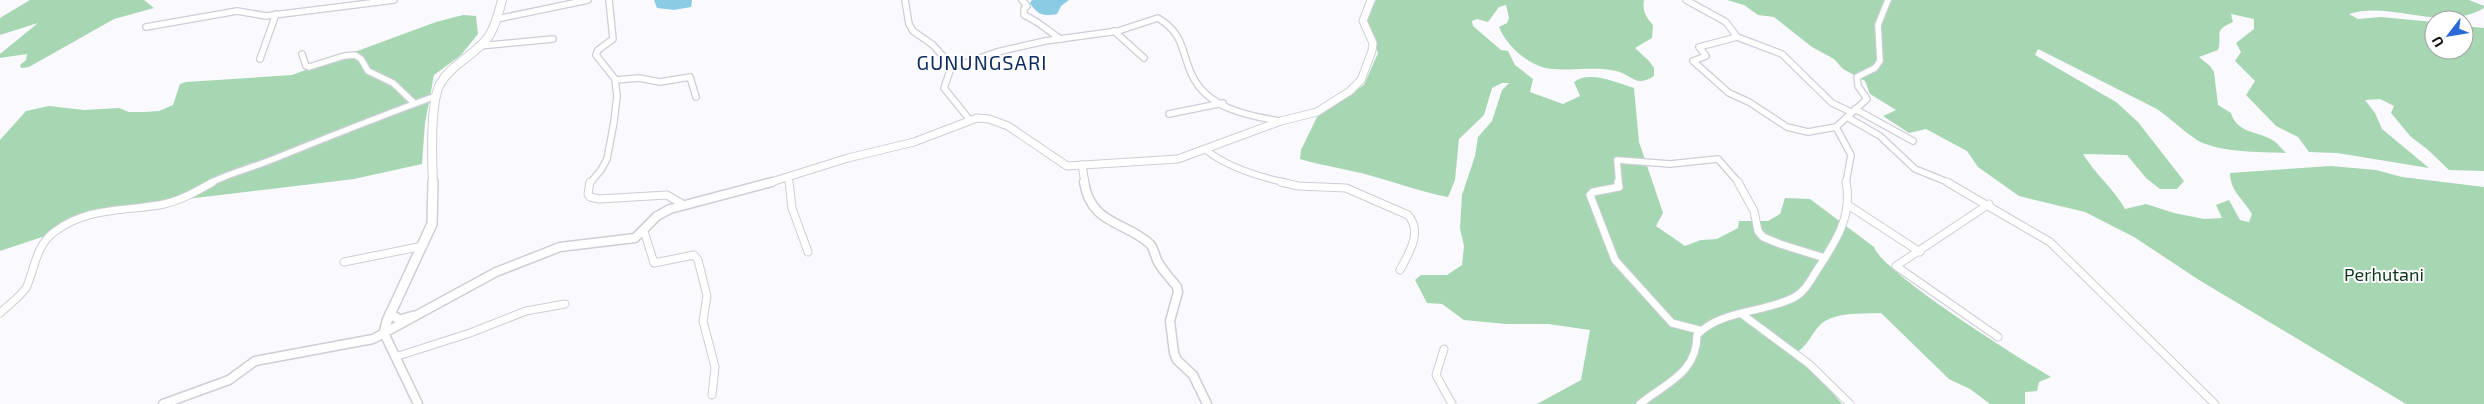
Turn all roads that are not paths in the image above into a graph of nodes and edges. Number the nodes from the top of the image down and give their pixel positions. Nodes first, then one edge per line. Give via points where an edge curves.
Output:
1 (394, 0) edge
2 (502, 0) edge
3 (588, 0) edge
4 (609, 0) edge
5 (905, 0) edge
6 (1022, 0) edge
7 (1371, 0) edge
8 (1686, 0) edge
9 (1888, 0) edge
10 (276, 14) junction
11 (497, 19) junction
12 (146, 27) dead end
13 (1114, 32) junction
14 (1736, 37) junction
15 (552, 39) dead end
16 (1061, 39) junction
17 (479, 46) junction
18 (302, 54) dead end
19 (1144, 58) dead end
20 (260, 59) dead end
21 (951, 68) junction
22 (616, 80) junction
23 (436, 96) junction
24 (696, 96) dead end
25 (414, 103) junction
26 (1223, 103) junction
27 (1851, 113) junction
28 (1169, 114) dead end
29 (969, 119) junction
30 (1281, 121) junction
31 (1836, 127) junction
32 (1913, 141) dead end
33 (1206, 150) junction
34 (1082, 165) junction
35 (788, 178) junction
36 (1989, 204) junction
37 (684, 205) junction
38 (1848, 205) junction
39 (644, 231) junction
40 (424, 246) junction
41 (808, 252) dead end
42 (1920, 252) junction
43 (1825, 258) junction
44 (344, 262) dead end
45 (1400, 270) dead end
46 (565, 304) dead end
47 (0, 314) edge
48 (390, 314) junction
49 (1743, 315) junction
50 (414, 316) junction
51 (1699, 330) junction
52 (384, 333) junction
53 (1998, 337) dead end
54 (1444, 349) dead end
55 (395, 357) junction
56 (712, 395) dead end
57 (163, 404) edge
58 (418, 404) edge
59 (1207, 404) edge
60 (1452, 404) edge
61 (1640, 404) edge
62 (1850, 404) edge
63 (2215, 404) edge

1 - 10 street
2 - 11 main road
3 - 11 street
4 - 22 street via 612,39 596,55
5 - 21 street via 913,30 941,52
6 - 16 street via 1027,6 1024,15 1035,19 1041,27
7 - 30 street via 1363,20 1373,43 1361,80 1317,112
8 - 14 street via 1726,22
9 - 27 street via 1880,12 1877,30 1881,59 1875,68 1857,77 1858,86 1867,100
10 - 12 street via 259,16 237,11
10 - 20 street
11 - 17 main road
13 - 16 street
13 - 19 street
13 - 26 street via 1160,18 1182,41 1195,81 1207,94
14 - 27 street via 1782,54 1832,103
14 - 31 street via 1699,47 1706,56 1693,61 1729,93 1787,127 1808,132
15 - 17 street
16 - 21 street via 997,52
17 - 23 main road via 444,77
18 - 25 street via 309,67 355,55 368,71 393,83
21 - 29 street via 944,88
22 - 24 street via 639,78 660,82 690,77
22 - 37 street via 618,91 613,133 605,165 590,179 588,194 599,199 667,195
23 - 25 street
23 - 40 main road via 433,216
25 - 47 street via 230,173 181,199 105,210 73,220 41,245 26,288
26 - 28 street
26 - 30 street via 1238,113
27 - 31 street
27 - 32 street
27 - 36 street via 1915,169
29 - 34 street via 983,118 1008,126 1067,166
29 - 35 street via 926,138 848,158
30 - 33 street
31 - 38 street via 1851,155 1846,182
33 - 34 street via 1173,160
33 - 45 street via 1215,157 1272,180 1298,186 1346,188 1408,215 1414,222 1415,235
34 - 59 street via 1086,192 1097,211 1151,245 1157,261 1177,288 1170,322 1174,353 1192,375
35 - 37 street
35 - 41 street via 792,208
36 - 42 street
36 - 63 street via 2059,250
37 - 39 street via 661,213
38 - 42 street
38 - 43 street via 1839,237
39 - 50 street via 630,239 553,249 490,275
39 - 56 street via 654,263 691,254 698,260 707,296 703,321 715,367
40 - 44 street
40 - 48 main road
42 - 53 street via 1897,264 1897,268
43 - 49 street via 1802,293 1794,299
43 - 51 street via 1791,249 1762,235 1746,197 1718,159 1670,164 1617,160 1619,187 1590,194 1610,252 1672,323
46 - 55 street via 526,311
48 - 50 main road via 400,320
48 - 52 main road
49 - 51 street via 1726,318
49 - 62 street via 1809,364
50 - 52 street
51 - 61 street via 1698,348 1690,365
52 - 55 street
52 - 57 street via 364,342 292,352 255,361 229,380
54 - 60 street via 1436,375
55 - 58 street

